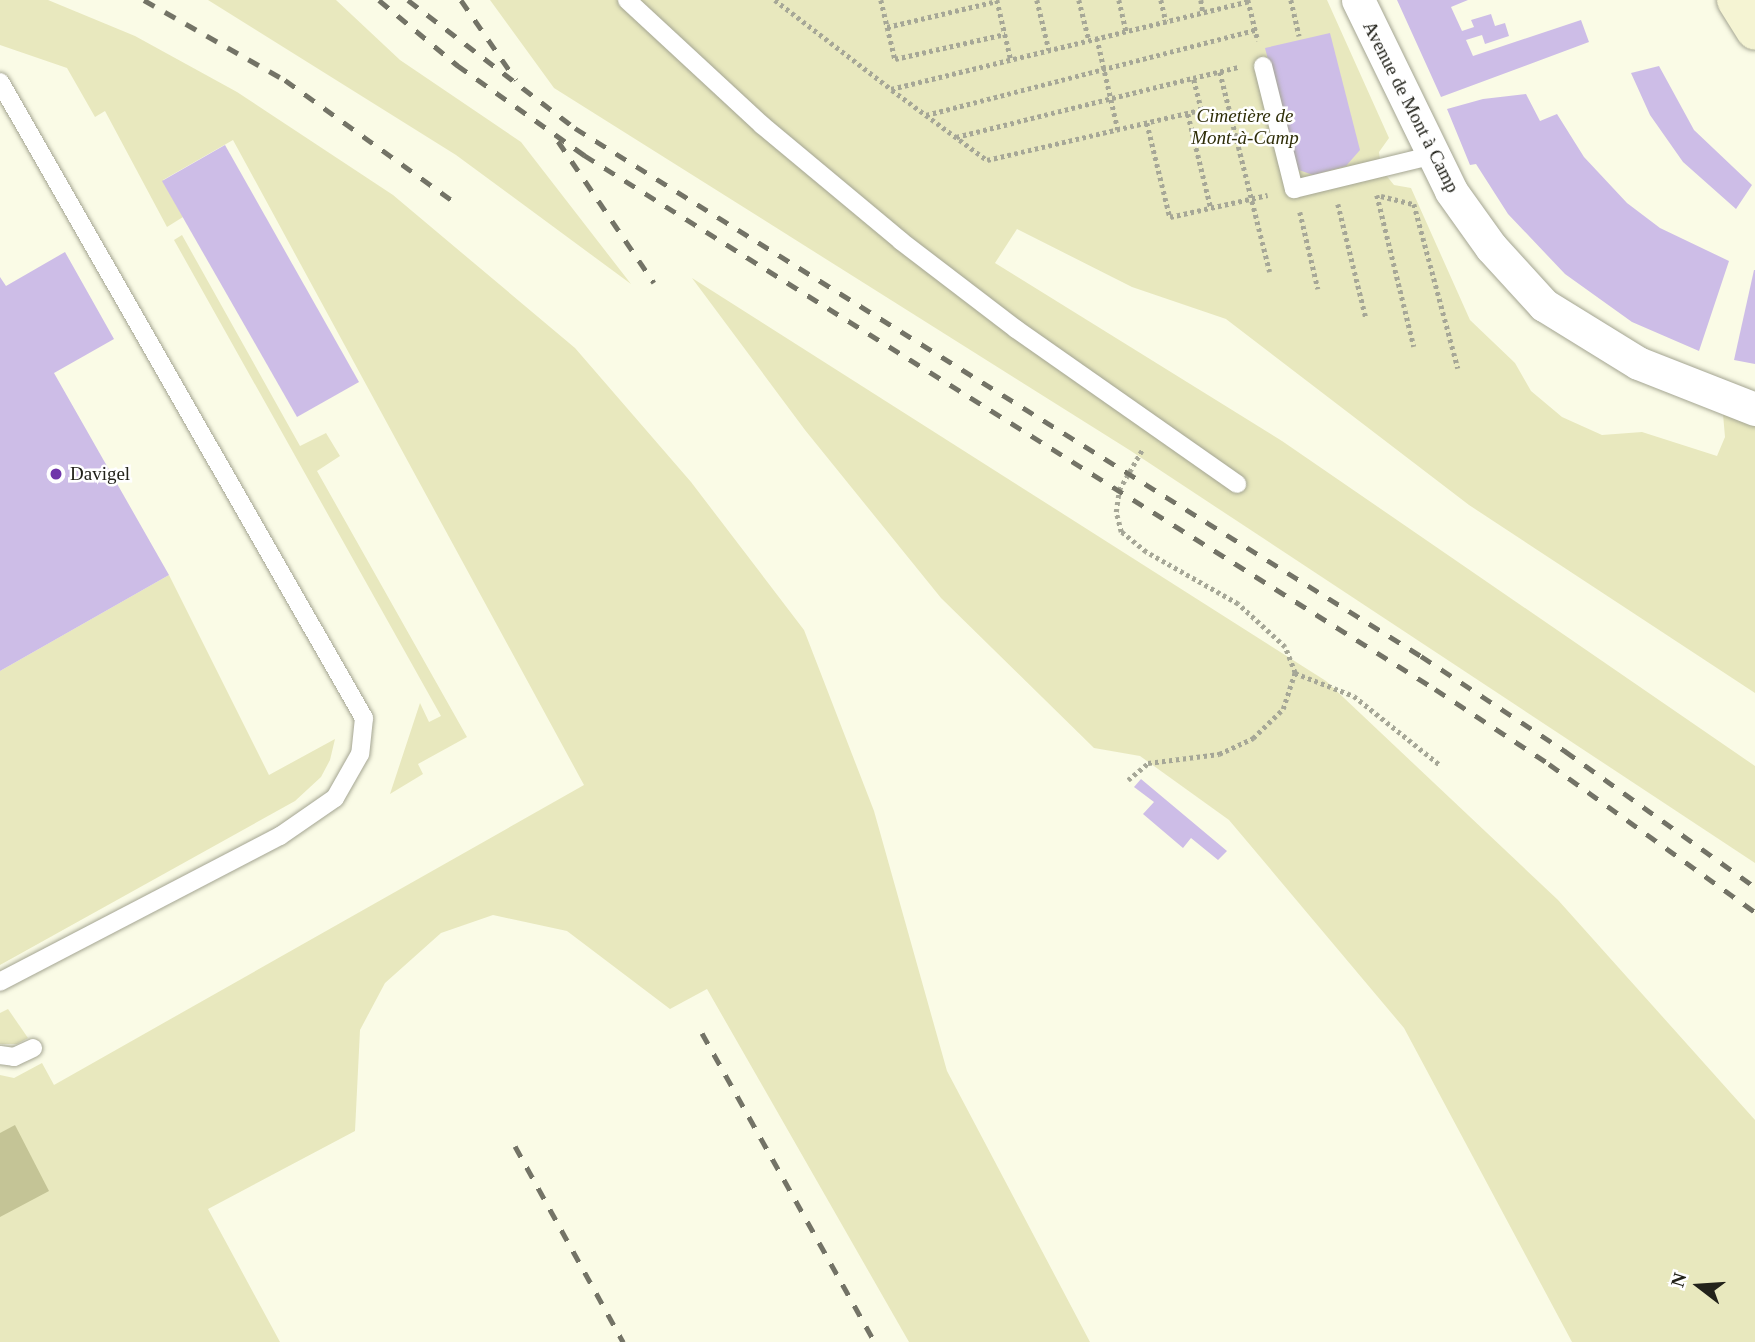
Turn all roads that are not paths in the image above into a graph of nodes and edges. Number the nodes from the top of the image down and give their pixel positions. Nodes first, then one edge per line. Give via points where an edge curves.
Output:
1 (626, 0) edge
2 (1357, 0) edge
3 (1737, 0) edge
4 (1746, 0) edge
5 (1755, 11) edge
6 (1755, 31) edge
7 (1263, 63) road end
8 (0, 82) edge
9 (1433, 155) junction
10 (1697, 387) junction
11 (1755, 397) edge
12 (1755, 409) edge
13 (1237, 484) dead end
14 (0, 982) edge
15 (33, 1048) dead end
16 (0, 1055) edge

1 - 13 lane via 762,125 901,241
2 - 9 street, Avenue de Mont à Camp
3 - 6 street
4 - 5 street
7 - 9 lane via 1294,189
8 - 14 lane via 364,718 360,754 335,798 280,836
9 - 10 street, Avenue de Mont à Camp via 1451,191 1492,247 1544,305 1638,363
10 - 11 street, Avenue de Mont à Camp
10 - 12 street, Avenue de Mont à Camp
15 - 16 lane via 15,1057

